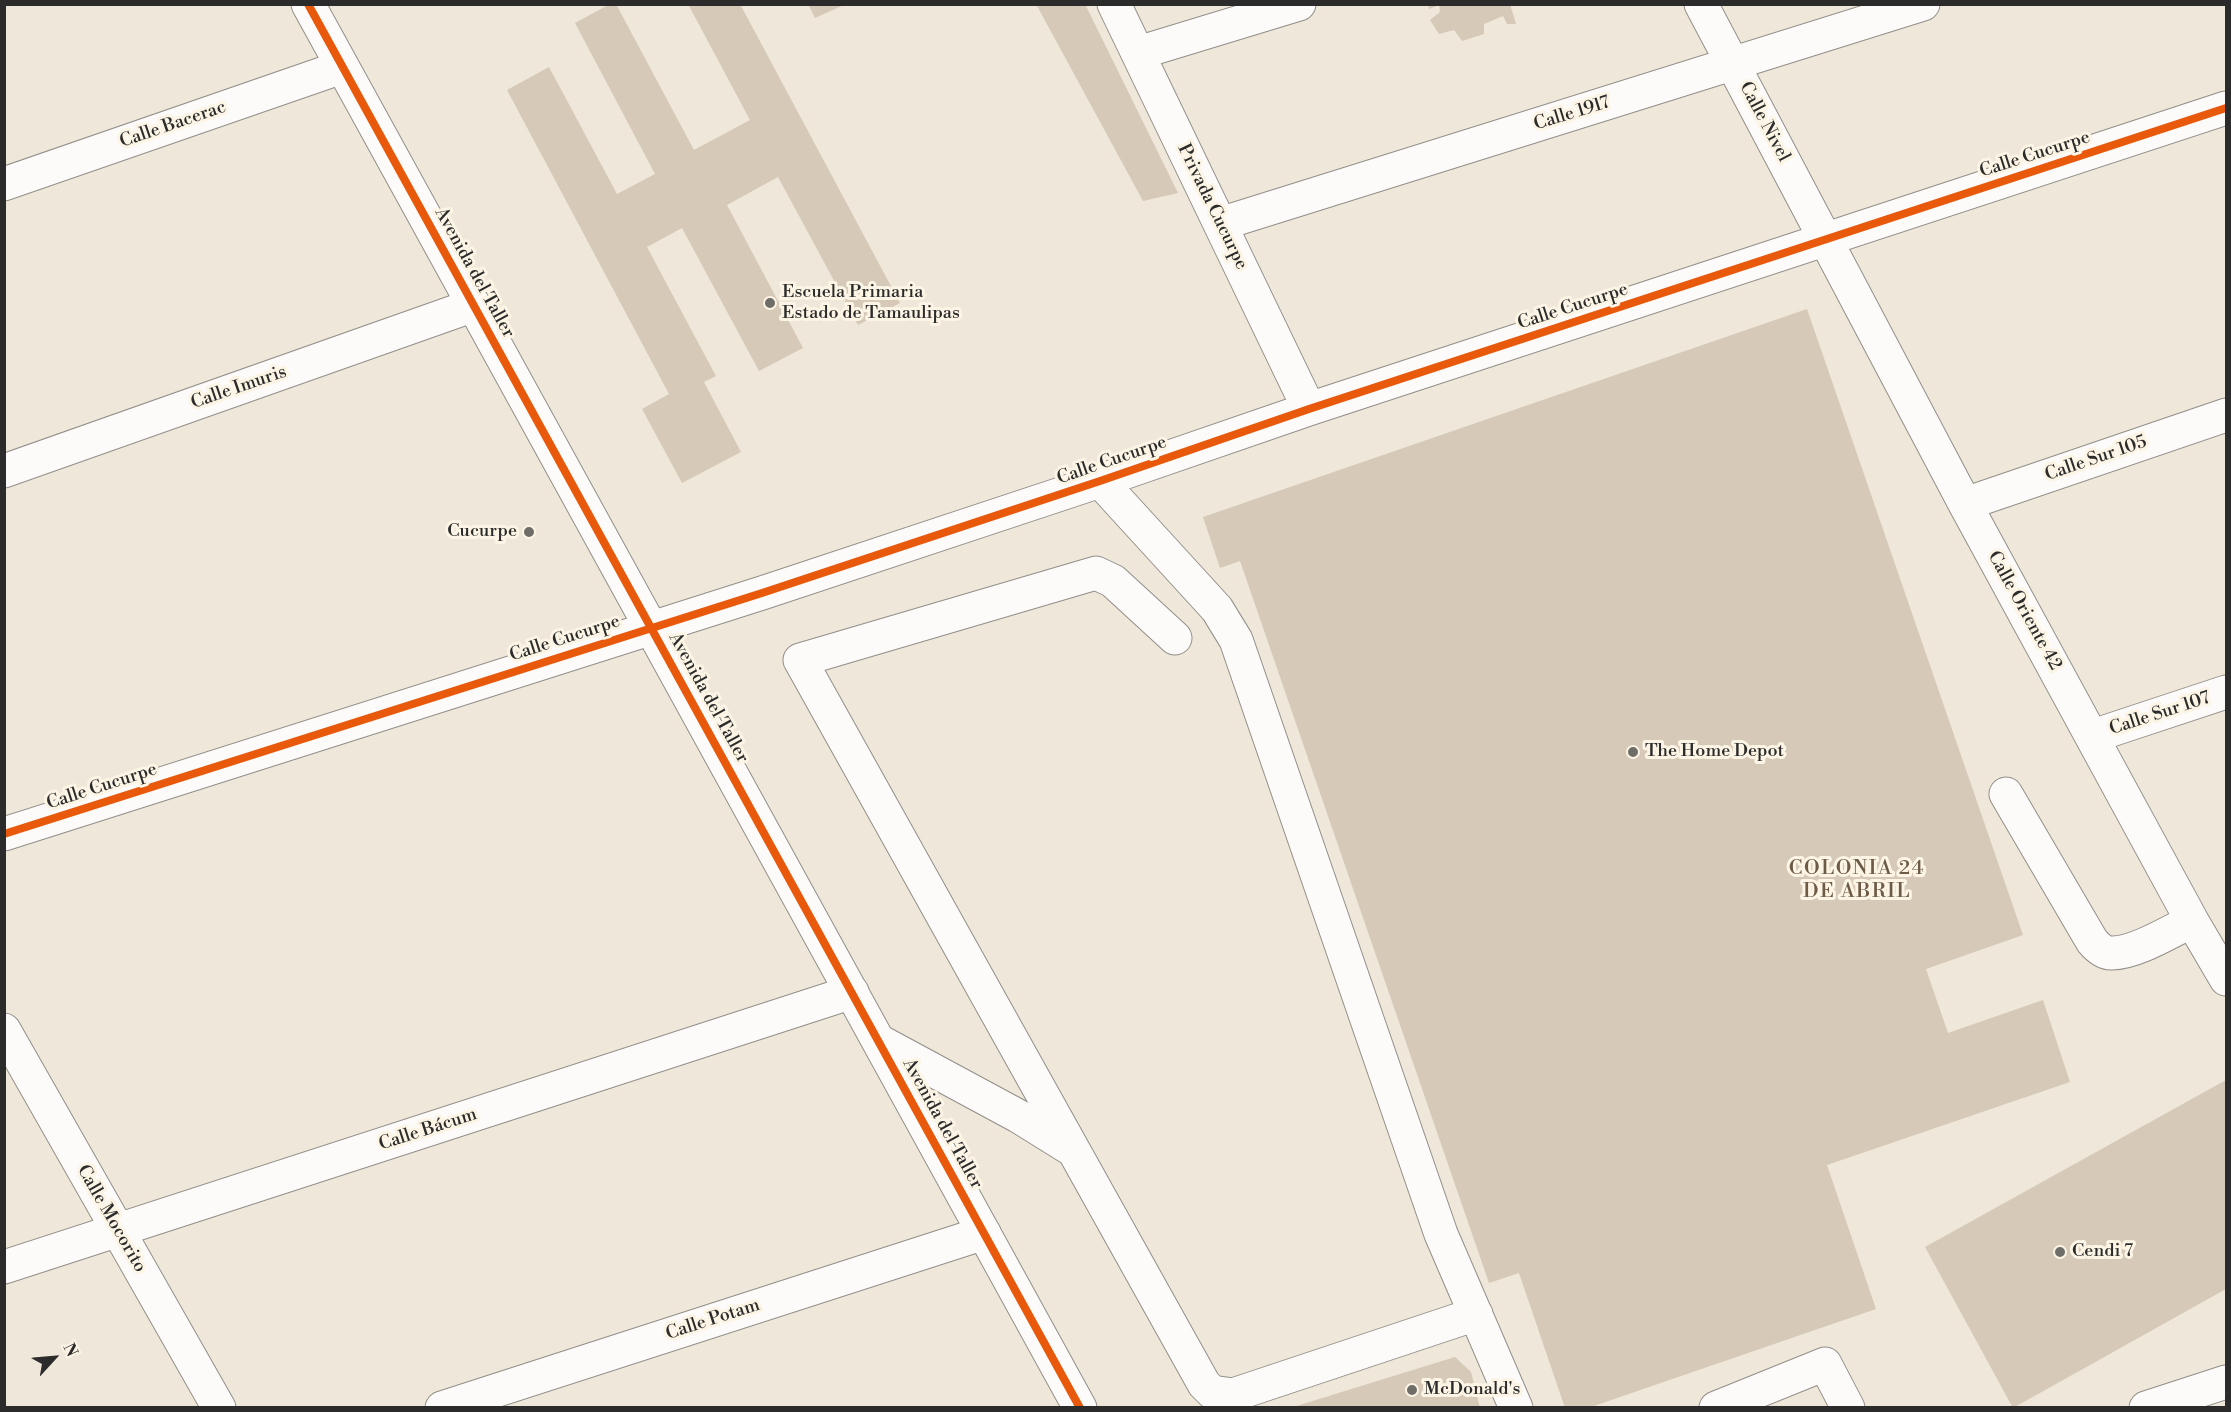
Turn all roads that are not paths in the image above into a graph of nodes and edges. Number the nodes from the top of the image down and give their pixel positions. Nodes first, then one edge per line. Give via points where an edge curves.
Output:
1 (308, 4) edge
2 (1114, 4) edge
3 (1299, 4) edge
4 (1701, 4) edge
5 (1923, 4) edge
6 (1138, 53) junction
7 (1734, 64) junction
8 (342, 67) junction
9 (2226, 108) edge
10 (4, 184) edge
11 (1220, 224) junction
12 (1826, 240) junction
13 (474, 305) junction
14 (1309, 409) junction
15 (2226, 415) edge
16 (4, 471) edge
17 (1100, 481) junction
18 (1965, 504) junction
19 (652, 627) junction
20 (1175, 638) dead end
21 (2226, 692) edge
22 (2093, 736) junction
23 (2006, 794) dead end
24 (4, 834) edge
25 (2192, 921) junction
26 (2226, 979) edge
27 (852, 993) junction
28 (4, 1030) edge
29 (879, 1041) junction
30 (1074, 1151) junction
31 (118, 1230) junction
32 (984, 1233) junction
33 (4, 1268) edge
34 (1476, 1314) junction
35 (2226, 1382) edge
36 (1210, 1400) edge
37 (219, 1407) edge
38 (442, 1407) edge
39 (1080, 1407) edge
40 (1516, 1407) edge
41 (1716, 1407) edge
42 (1848, 1407) edge
43 (2146, 1407) edge

1 - 8 street, Avenida del Taller
2 - 6 street, Privada Cucurpe
3 - 6 street
4 - 7 street, Calle Nivel
5 - 7 street, Calle 1917
6 - 11 street, Privada Cucurpe
7 - 11 street, Calle 1917
7 - 12 street, Calle Nivel
8 - 10 street, Calle Bacerac
8 - 13 street, Avenida del Taller
9 - 12 street, Calle Cucurpe
11 - 14 street, Privada Cucurpe
12 - 14 street, Calle Cucurpe
12 - 18 street, Calle Oriente 42
13 - 16 street, Calle Imuris
13 - 19 street, Avenida del Taller
14 - 17 street, Calle Cucurpe
15 - 18 street, Calle Sur 105
17 - 19 street, Calle Cucurpe
17 - 34 street via 1217,609 1236,640 1441,1234
18 - 22 street, Calle Oriente 42
19 - 24 street, Calle Cucurpe
19 - 27 street, Avenida del Taller
20 - 30 street via 1113,581 1096,573 800,660
21 - 22 street, Calle Sur 107
22 - 25 street, Calle Oriente 42
23 - 25 street via 2099,949 2121,952
25 - 26 street, Calle Oriente 42
27 - 29 street, Avenida del Taller
27 - 31 street, Calle Bácum
28 - 31 street, Calle Mocorito
29 - 30 street
29 - 32 street, Avenida del Taller
30 - 36 street
31 - 33 street, Calle Bácum
31 - 37 street, Calle Mocorito
32 - 38 street, Calle Potam
32 - 39 street, Avenida del Taller
34 - 36 street
34 - 40 street
35 - 43 street
41 - 42 street via 1825,1364

